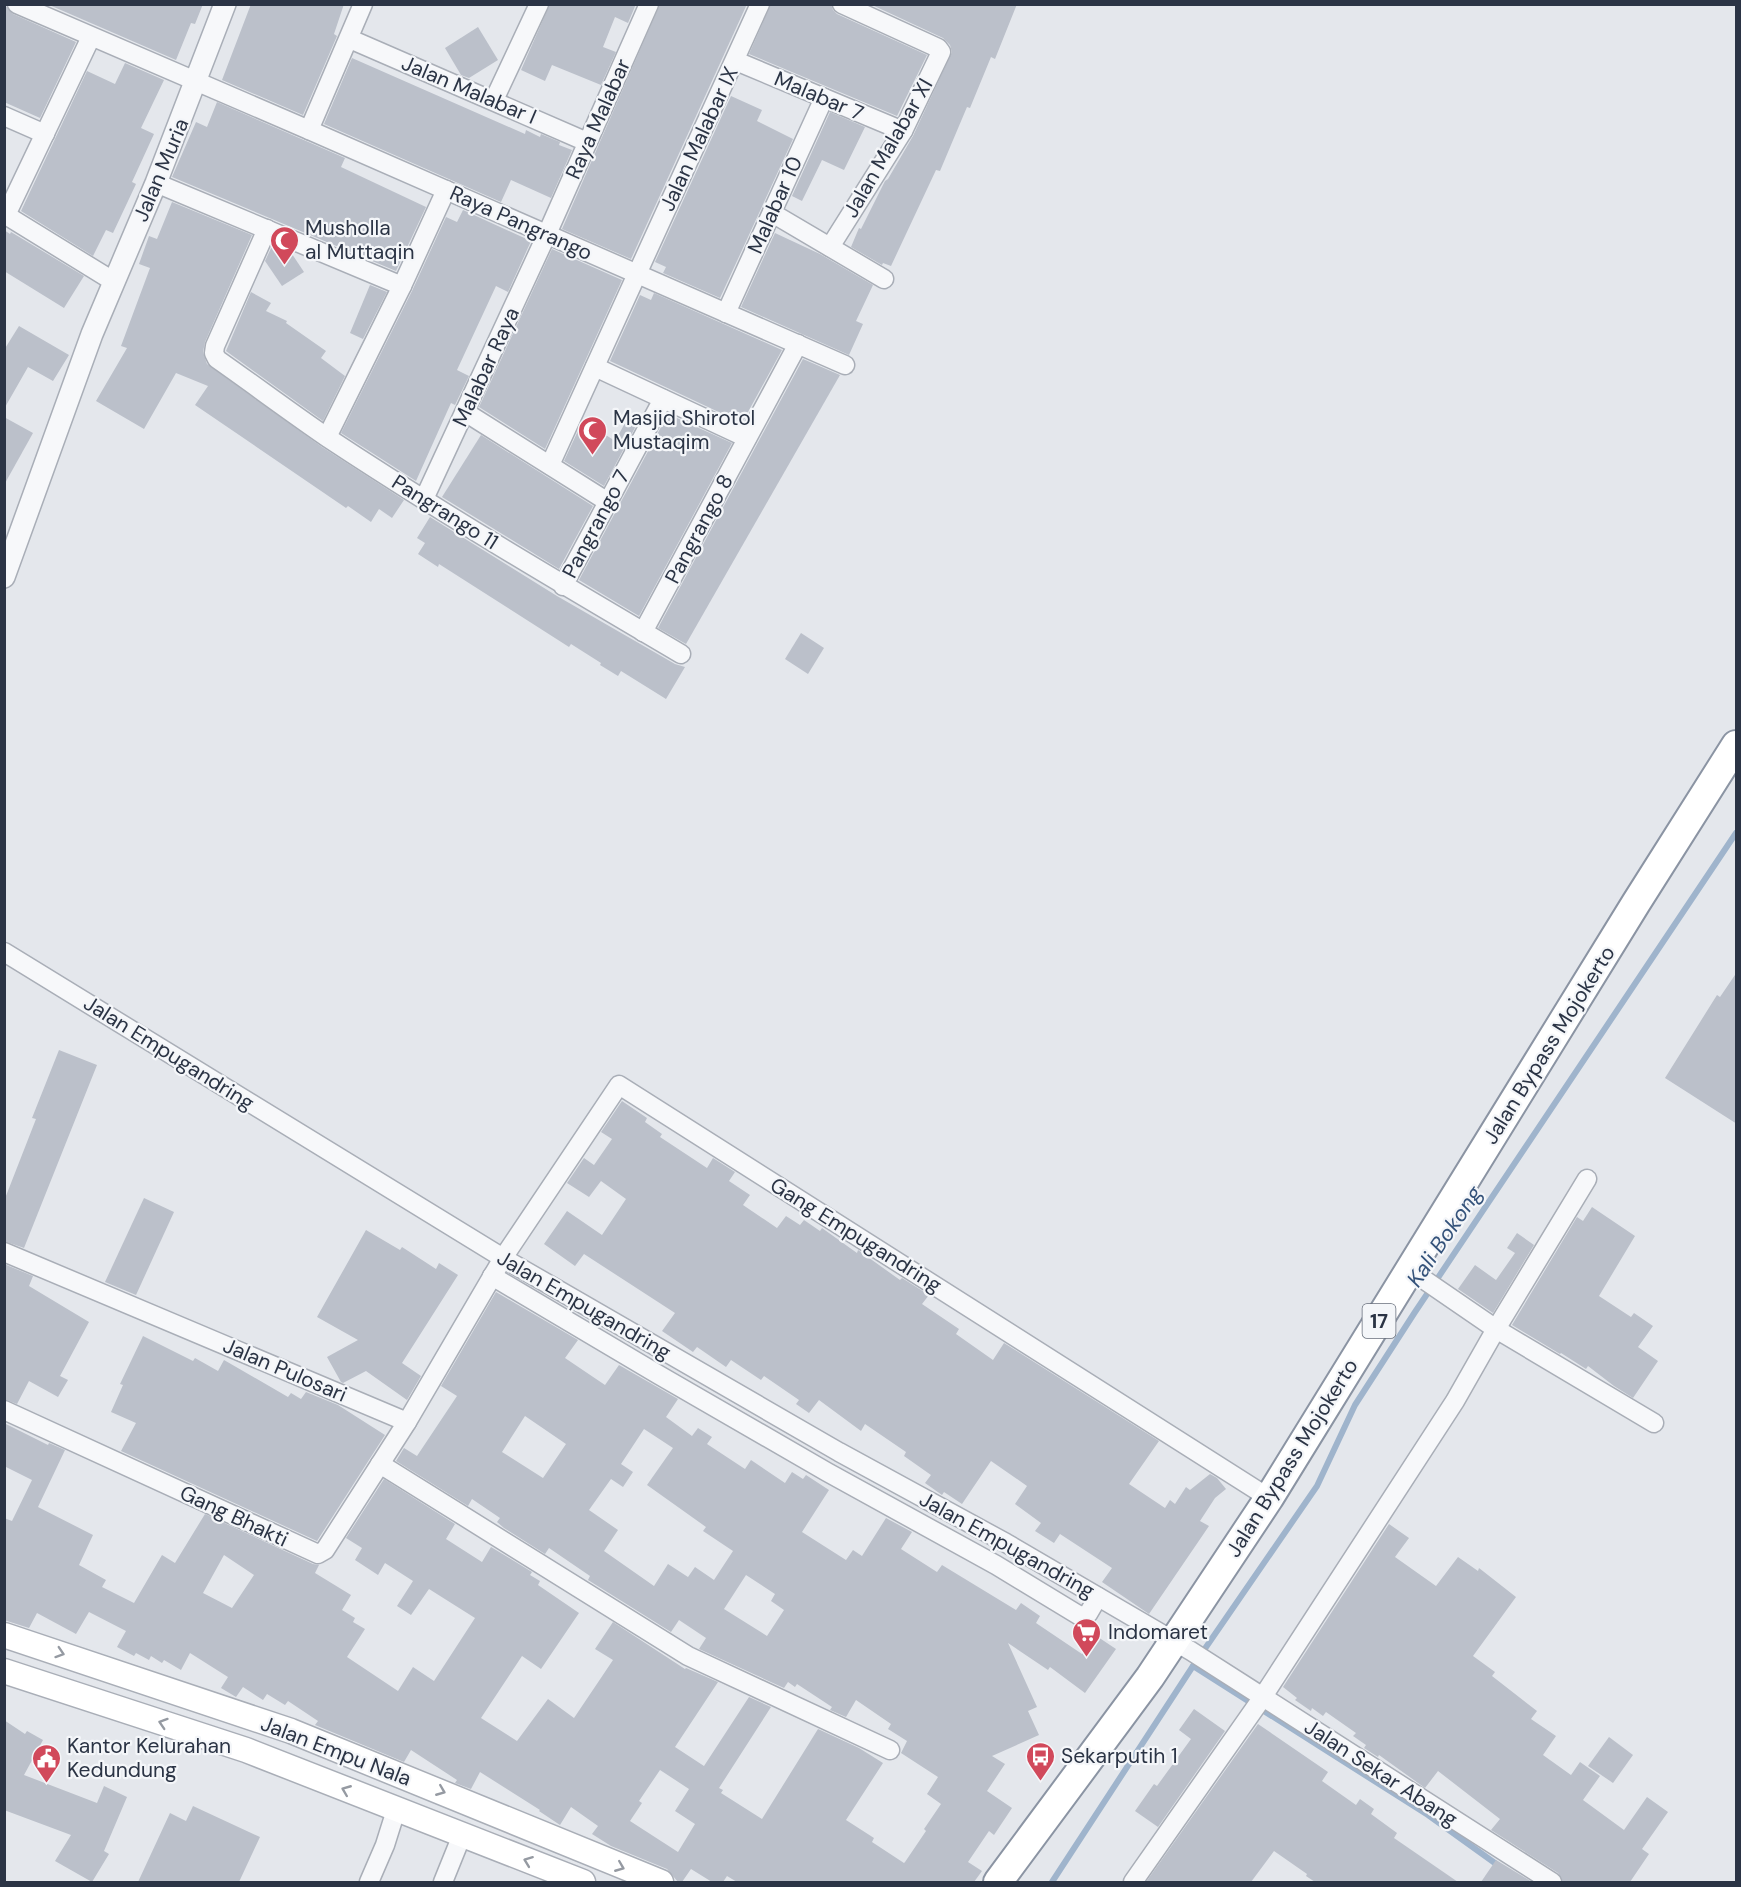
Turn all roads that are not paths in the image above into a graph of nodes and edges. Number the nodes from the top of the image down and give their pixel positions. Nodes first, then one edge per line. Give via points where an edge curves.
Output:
1 (17, 4) edge
2 (225, 4) edge
3 (363, 4) edge
4 (650, 4) edge
5 (760, 4) edge
6 (842, 4) edge
7 (533, 6) edge
8 (91, 37) junction
9 (350, 39) junction
10 (736, 61) junction
11 (197, 81) junction
12 (824, 98) junction
13 (494, 100) junction
14 (4, 116) edge
15 (309, 130) junction
16 (903, 131) junction
17 (45, 134) junction
18 (587, 142) junction
19 (156, 183) junction
20 (446, 190) junction
21 (772, 213) junction
22 (5, 214) edge
23 (267, 230) junction
24 (547, 234) junction
25 (830, 247) junction
26 (637, 274) junction
27 (884, 279) dead end
28 (113, 281) junction
29 (402, 286) junction
30 (726, 313) junction
31 (798, 344) junction
32 (845, 365) dead end
33 (595, 367) junction
34 (663, 399) junction
35 (465, 412) junction
36 (327, 437) junction
37 (747, 438) junction
38 (550, 465) junction
39 (424, 499) junction
40 (608, 502) junction
41 (4, 577) edge
42 (563, 586) junction
43 (643, 632) junction
44 (681, 654) dead end
45 (1737, 745) edge
46 (4, 952) edge
47 (1587, 1179) dead end
48 (4, 1252) edge
49 (497, 1268) junction
50 (1418, 1276) junction
51 (1496, 1329) junction
52 (4, 1410) edge
53 (407, 1422) junction
54 (1654, 1423) dead end
55 (380, 1464) junction
56 (1269, 1498) junction
57 (1001, 1554) junction
58 (1093, 1605) junction
59 (4, 1635) edge
60 (1182, 1646) junction
61 (1209, 1663) joint
62 (4, 1671) edge
63 (1259, 1703) junction
64 (257, 1720) junction
65 (310, 1739) junction
66 (246, 1750) junction
67 (890, 1750) dead end
68 (298, 1771) junction
69 (396, 1810) junction
70 (458, 1846) junction
71 (369, 1882) edge
72 (443, 1882) edge
73 (582, 1882) edge
74 (661, 1882) edge
75 (998, 1882) edge
76 (1133, 1882) edge
77 (1552, 1882) edge

1 - 8 street, Raya Pangrango
2 - 11 street, Jalan Muria
3 - 9 street
4 - 18 street, Raya Malabar
5 - 10 street, Jalan Malabar IX
6 - 16 street, Jalan Malabar XI via 940,50
7 - 13 street
8 - 11 street, Raya Pangrango
8 - 17 street
9 - 13 street, Jalan Malabar I
9 - 15 street
10 - 12 street, Malabar 7
10 - 26 street, Jalan Malabar IX
11 - 15 street, Raya Pangrango
11 - 19 street, Jalan Muria
12 - 16 street, Malabar 7
12 - 21 street, Malabar 10
13 - 18 street, Jalan Malabar I
14 - 17 street
15 - 20 street, Raya Pangrango
16 - 25 street, Jalan Malabar XI
17 - 22 street
18 - 24 street, Raya Malabar
19 - 23 street
19 - 28 street, Jalan Muria
20 - 24 street, Raya Pangrango
20 - 29 street
21 - 25 street
21 - 30 street, Malabar 10
22 - 28 street
23 - 29 street
23 - 36 street, Pangrango 11 via 214,353 217,359
24 - 26 street, Raya Pangrango
24 - 35 street, Malabar Raya
25 - 27 street
26 - 30 street, Raya Pangrango
26 - 33 street, Jalan Malabar IX
28 - 41 street, Jalan Muria
29 - 36 street
30 - 31 street, Raya Pangrango
31 - 32 street, Raya Pangrango
31 - 37 street, Pangrango 8
33 - 34 street
33 - 38 street, Jalan Malabar IX
34 - 37 street
34 - 40 street, Pangrango 7
35 - 38 street
35 - 39 street, Malabar Raya
36 - 39 street, Pangrango 11
37 - 43 street, Pangrango 8
38 - 40 street
39 - 42 street, Pangrango 11
40 - 42 street, Pangrango 7
42 - 43 street
43 - 44 street
45 - 50 highway, Jalan Bypass Mojokerto / 17 via 1636,903
46 - 49 street, Jalan Empugandring
47 - 51 street
48 - 53 street, Jalan Pulosari
49 - 53 street
49 - 56 street, Gang Empugandring via 619,1085
49 - 57 street, Jalan Empugandring via 833,1463
50 - 51 street
50 - 56 highway, Jalan Bypass Mojokerto / 17
51 - 54 street
51 - 63 street via 1455,1401
52 - 55 street, Gang Bhakti via 318,1554 325,1550
53 - 55 street, Gang Bhakti
55 - 67 street via 688,1656
56 - 60 highway, Jalan Bypass Mojokerto / 17
57 - 58 street, Jalan Empugandring
57 - 58 street via 1080,1616
58 - 60 street, Jalan Empugandring
59 -> 64 main road, Jalan Empu Nala
60 - 61 street, Jalan Empugandring
60 - 75 highway, Jalan Bypass Mojokerto / 17 via 1150,1677
61 - 63 street, Jalan Sekar Abang
66 -> 62 main road, Jalan Empu Nala
63 - 76 street
63 - 77 street, Jalan Sekar Abang
64 - 65 main road, Jalan Empu Nala
64 - 66 main road
65 - 68 main road
65 -> 74 main road, Jalan Empu Nala
66 - 68 main road, Jalan Empu Nala
69 -> 68 main road, Jalan Empu Nala
69 - 70 main road, Jalan Empu Nala
69 - 71 street
70 - 72 street
73 -> 70 main road, Jalan Empu Nala

